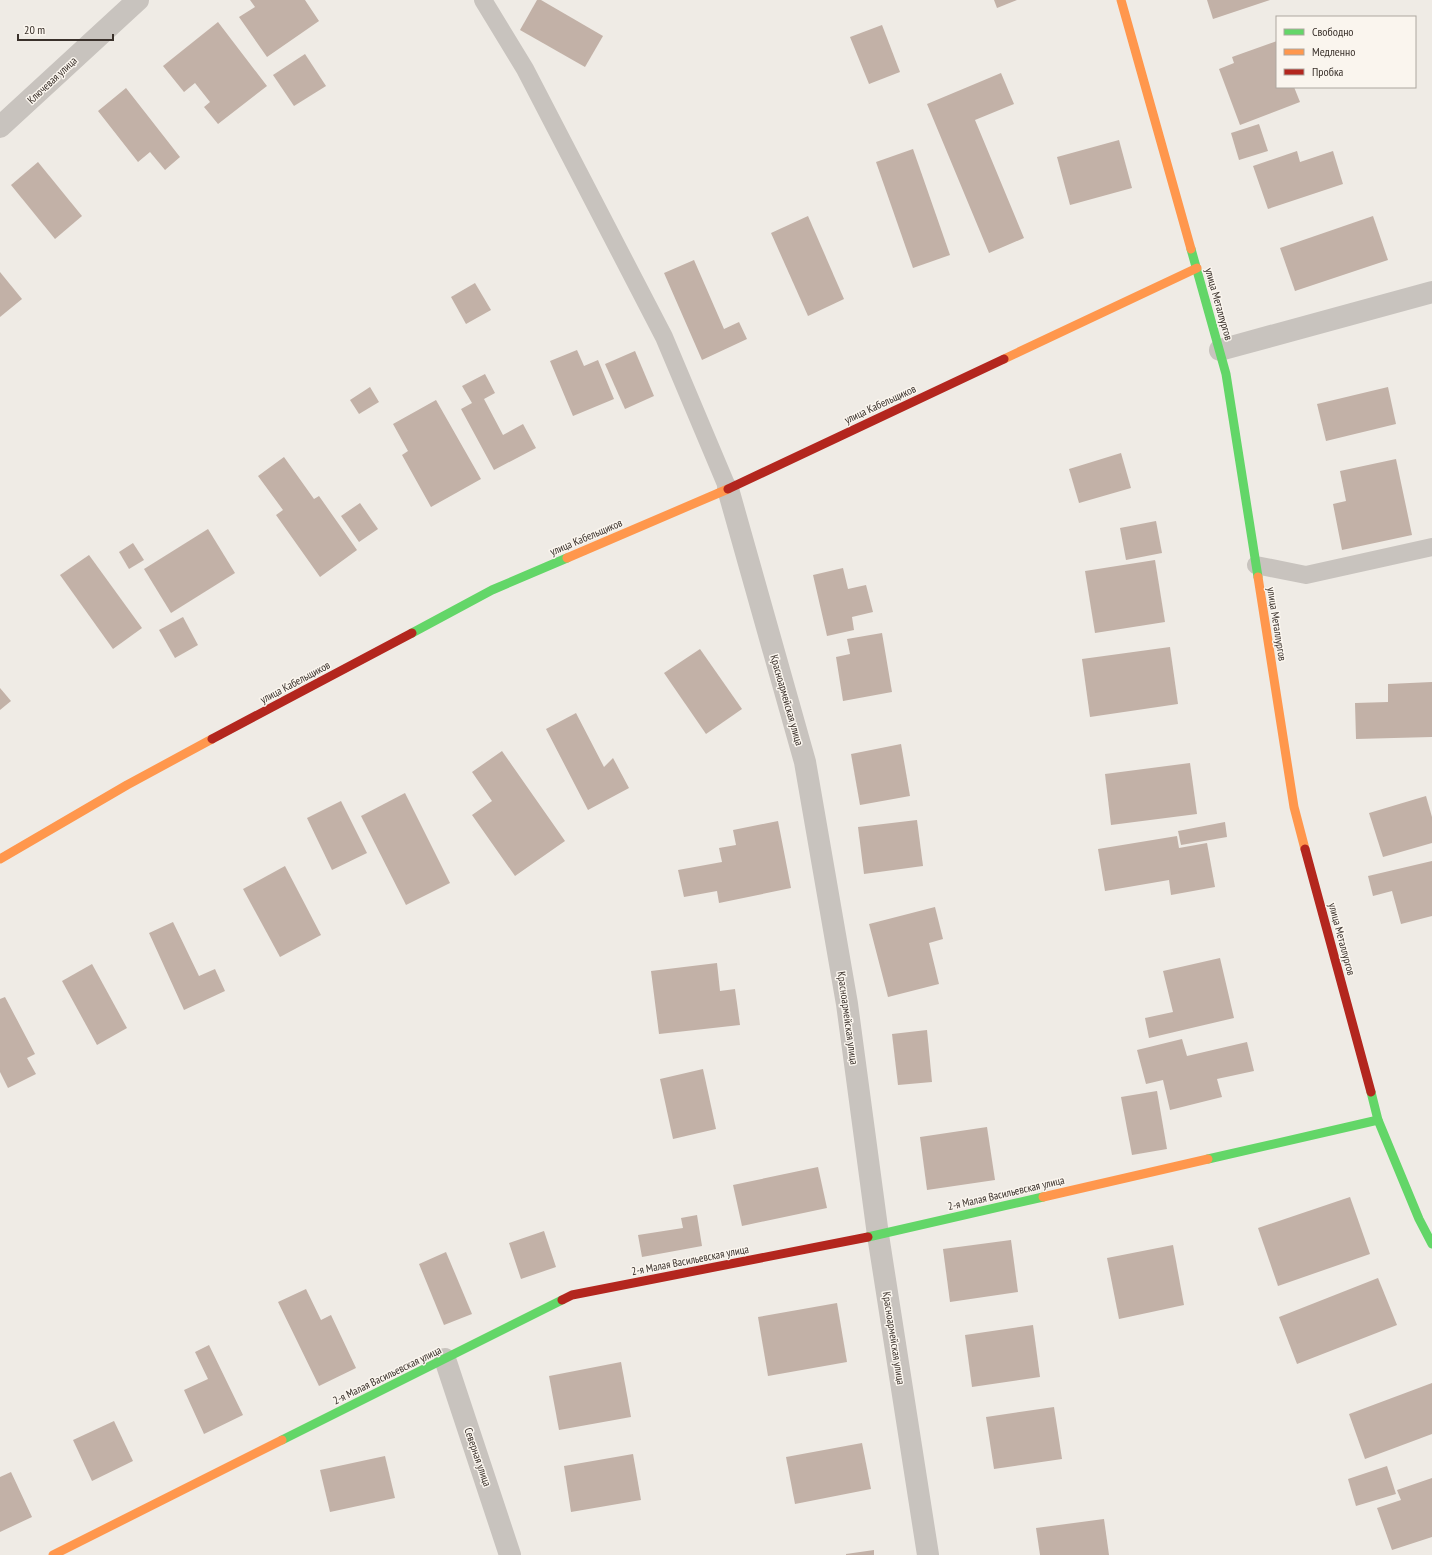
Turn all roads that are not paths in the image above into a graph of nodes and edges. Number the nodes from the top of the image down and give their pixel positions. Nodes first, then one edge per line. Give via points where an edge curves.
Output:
1 (138, 0) edge
2 (483, 0) edge
3 (1121, 0) edge
4 (0, 127) edge
5 (1196, 268) junction
6 (1432, 292) edge
7 (1220, 350) junction
8 (728, 489) junction
9 (1432, 547) edge
10 (1256, 565) junction
11 (0, 859) edge
12 (1378, 1120) junction
13 (1425, 1217) edge
14 (878, 1235) junction
15 (1432, 1244) edge
16 (445, 1359) junction
17 (52, 1555) edge
18 (510, 1555) edge
19 (928, 1555) edge

1 - 4 street, Ключевая улица
2 - 8 lane via 525,69 664,337
3 - 5 street, улица Металлургов
5 - 7 street, улица Металлургов
5 - 8 street, улица Кабельщиков
6 - 7 street
7 - 10 street, улица Металлургов
8 - 11 street, улица Кабельщиков via 492,590 127,785
8 - 14 street, Красноармейская улица via 805,762 847,1004
9 - 10 lane via 1306,575
10 - 12 street, улица Металлургов via 1294,807
12 - 13 street, улица Металлургов
12 - 14 street, 2-я Малая Васильевская улица
13 - 15 street, улица Металлургов
14 - 16 street, 2-я Малая Васильевская улица via 572,1295
14 - 19 street, Красноармейская улица
16 - 17 street, 2-я Малая Васильевская улица
16 - 18 street, Северная улица

